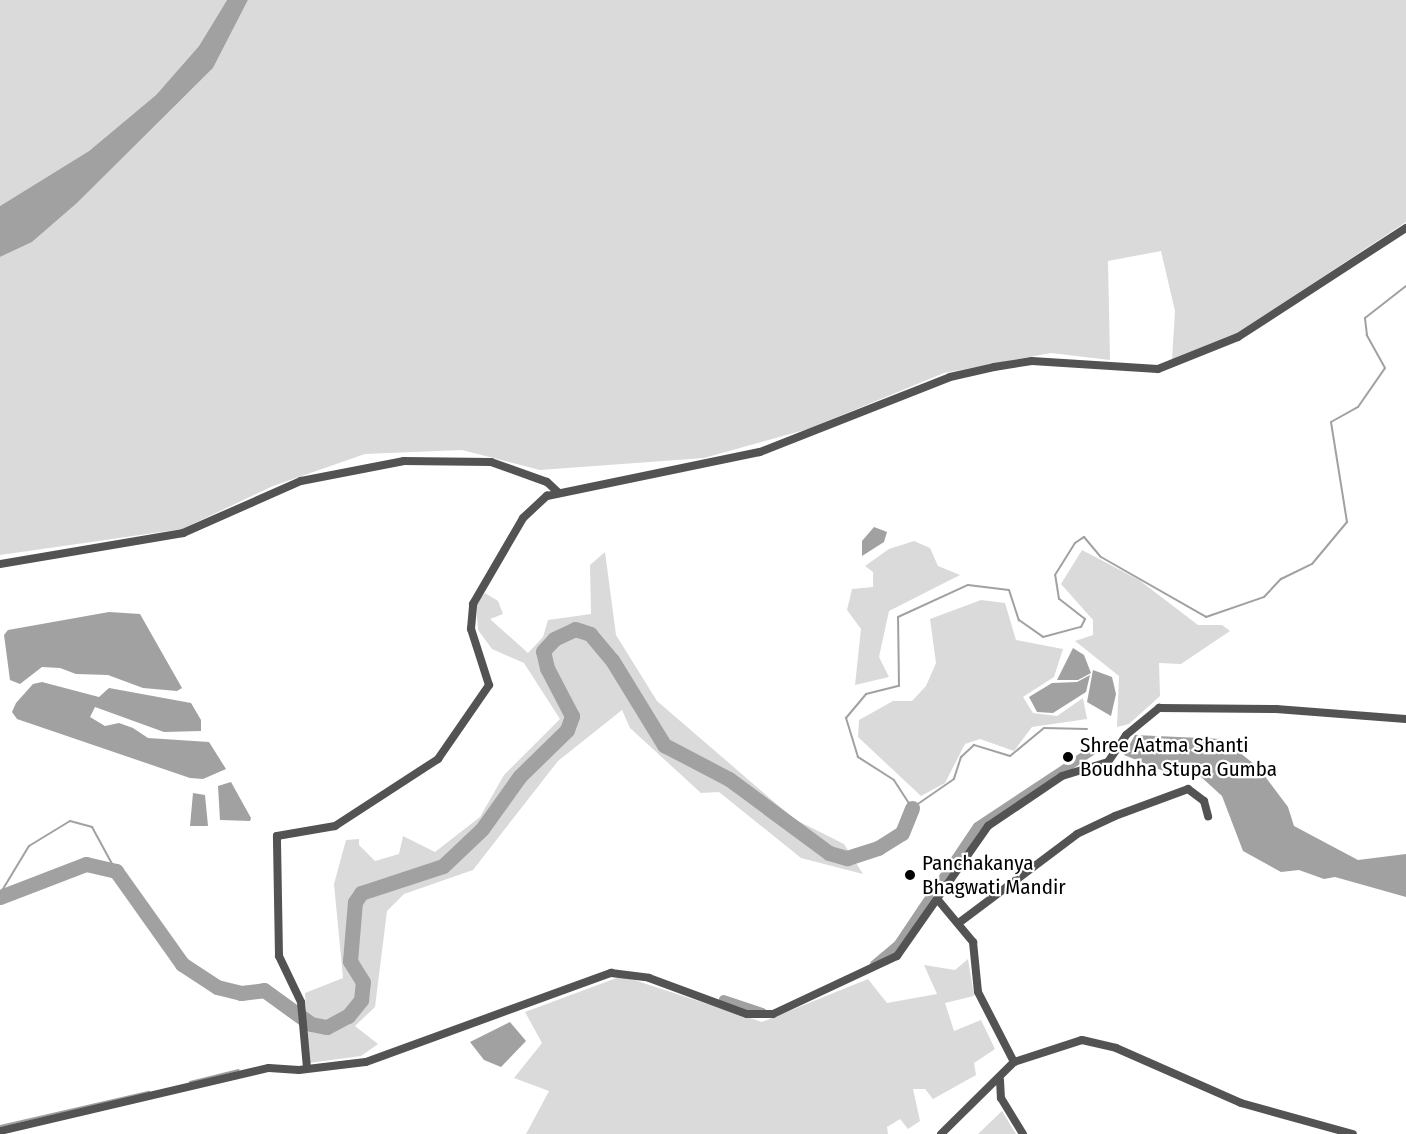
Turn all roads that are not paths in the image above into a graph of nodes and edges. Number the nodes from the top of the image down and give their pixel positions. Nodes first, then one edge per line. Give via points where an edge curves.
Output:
1 (1406, 228) edge
2 (559, 493) junction
3 (0, 564) edge
4 (1406, 719) edge
5 (1208, 816) dead end
6 (938, 900) junction
7 (960, 922) junction
8 (1014, 1062) junction
9 (307, 1068) junction
10 (1000, 1080) junction
11 (0, 1131) edge
12 (941, 1134) edge
13 (1023, 1134) edge
14 (1353, 1134) edge

1 - 2 street via 1238,337 1158,369 1032,361 994,367 950,377 760,452
2 - 3 street via 547,482 491,462 404,462 300,481 183,533
2 - 9 street via 547,496 523,518 473,604 471,629 489,685 438,759 335,826 277,836 281,967 297,989
4 - 6 street via 1242,707 1159,708 1126,735 1108,762 1062,776 988,826 949,877
5 - 7 street via 1204,801 1188,789 1115,816 1077,834
6 - 7 street
6 - 9 street via 897,956 773,1014 747,1014 649,978 611,974 366,1062
7 - 8 street via 973,942 978,992
8 - 10 street
8 - 14 street via 1082,1040 1116,1048 1241,1103
9 - 11 street via 269,1068
10 - 12 street
10 - 13 street via 1001,1098

